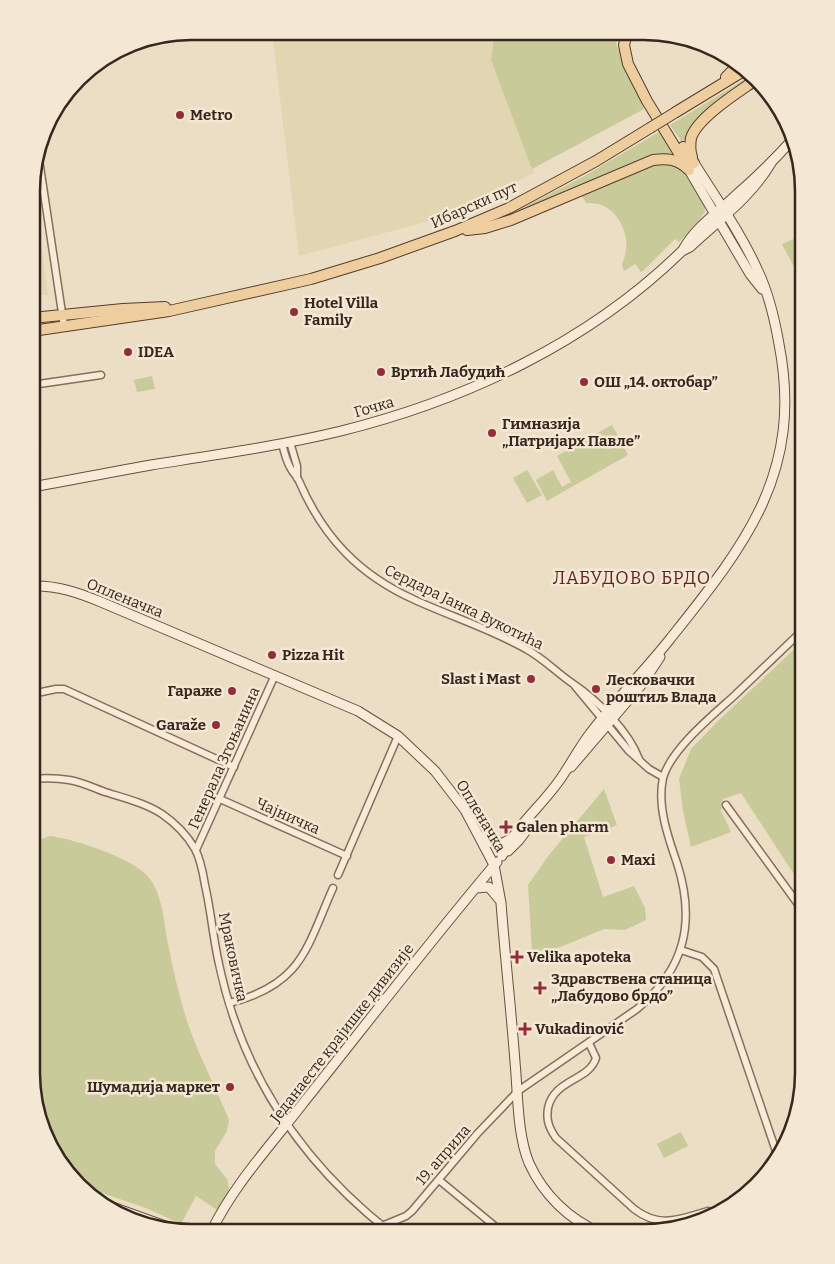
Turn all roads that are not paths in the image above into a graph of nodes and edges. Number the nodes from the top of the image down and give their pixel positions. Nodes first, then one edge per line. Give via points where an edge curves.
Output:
1 (625, 40) edge
2 (632, 40) edge
3 (733, 69) edge
4 (739, 74) edge
5 (751, 84) edge
6 (704, 95) junction
7 (789, 148) edge
8 (691, 167) junction
9 (41, 173) edge
10 (720, 214) junction
11 (455, 231) junction
12 (40, 319) edge
13 (63, 321) junction
14 (40, 328) edge
15 (101, 375) dead end
16 (40, 384) edge
17 (286, 443) junction
18 (40, 486) edge
19 (40, 586) edge
20 (795, 638) edge
21 (275, 675) junction
22 (40, 692) edge
23 (608, 719) junction
24 (398, 736) junction
25 (234, 767) junction
26 (664, 778) junction
27 (40, 779) edge
28 (220, 799) junction
29 (544, 801) junction
30 (726, 805) dead end
31 (514, 836) junction
32 (481, 837) junction
33 (196, 850) junction
34 (347, 856) junction
35 (502, 856) junction
36 (494, 865) junction
37 (338, 875) dead end
38 (333, 888) dead end
39 (476, 888) junction
40 (795, 899) edge
41 (501, 903) junction
42 (681, 950) junction
43 (229, 1003) junction
44 (589, 1043) junction
45 (518, 1091) junction
46 (286, 1125) junction
47 (775, 1148) edge
48 (439, 1180) junction
49 (704, 1212) edge
50 (215, 1224) edge
51 (380, 1224) edge
52 (386, 1224) edge
53 (492, 1224) edge
54 (583, 1224) edge

1 - 8 main road via 628,64 647,100
2 - 8 main road via 631,51 641,80
3 - 6 main road
4 - 6 main road, Ибарски пут
5 - 8 main road via 695,130 690,144
6 - 11 main road, Ибарски пут, bridge via 596,161 509,208
7 - 10 street, Гочка
8 - 10 street, Једанаесте крајишке дивизије
8 - 11 main road via 667,158 653,160 512,220 485,228
9 - 13 street
10 - 17 street, Гочка via 697,230 682,252 612,311 508,371 422,407
10 - 23 street, Једанаесте крајишке дивизије via 753,260 762,280 778,339 785,392 783,434 775,473 744,540 721,575 668,642 650,673
11 - 13 main road, Ибарски пут via 311,279 150,315
12 - 13 main road, Ибарски пут
13 - 14 main road, Ибарски пут
15 - 16 street
17 - 18 street, Гочка
17 - 23 street, Сердара Јанка Вукотића via 309,504 326,531 367,573 410,598 527,649 573,683
19 - 21 street, Опленачка via 71,591
20 - 26 street via 688,739
21 - 24 street, Опленачка via 358,711
21 - 25 street, Генерала Згоњанина
22 - 25 street via 64,689
23 - 26 street, Сердара Јанка Вукотића via 629,751
23 - 29 street, Једанаесте крајишке дивизије via 572,758
24 - 32 street, Опленачка via 451,790
24 - 34 street
25 - 28 street, Генерала Згоњанина
26 - 42 street, 19. априла via 664,818 686,899
27 - 33 street, Мраковичка via 72,780 150,807 175,824
28 - 33 street, Генерала Згоњанина
28 - 34 street, Чајничка
29 - 31 street, Једанаесте крајишке дивизије
29 - 35 street, Једанаесте крајишке дивизије via 519,840
30 - 40 street
31 - 32 street via 498,844
31 - 35 street, Једанаесте крајишке дивизије
32 - 36 street, Опленачка
33 - 43 street, Мраковичка
34 - 37 street
35 - 36 street, Једанаесте крајишке дивизије
36 - 39 street, Једанаесте крајишке дивизије
36 - 41 street, Опленачка
38 - 43 street via 309,944 295,967 272,987
39 - 41 street via 491,888
39 - 46 street, Једанаесте крајишке дивизије
41 - 45 street, Опленачка
42 - 44 street, 19. априла via 669,975 652,996
42 - 47 street via 702,957 714,969
43 - 46 street, Мраковичка via 255,1070
44 - 45 street, 19. априла
44 - 49 street via 596,1058 593,1065 551,1098 547,1116 551,1131 645,1217 669,1221
45 - 48 street, 19. априла
45 - 54 street, Опленачка via 526,1153 539,1182 568,1214
46 - 50 street, Једанаесте крајишке дивизије via 231,1196
46 - 51 street, Мраковичка via 340,1189
48 - 52 street, 19. априла via 409,1214
48 - 53 street

